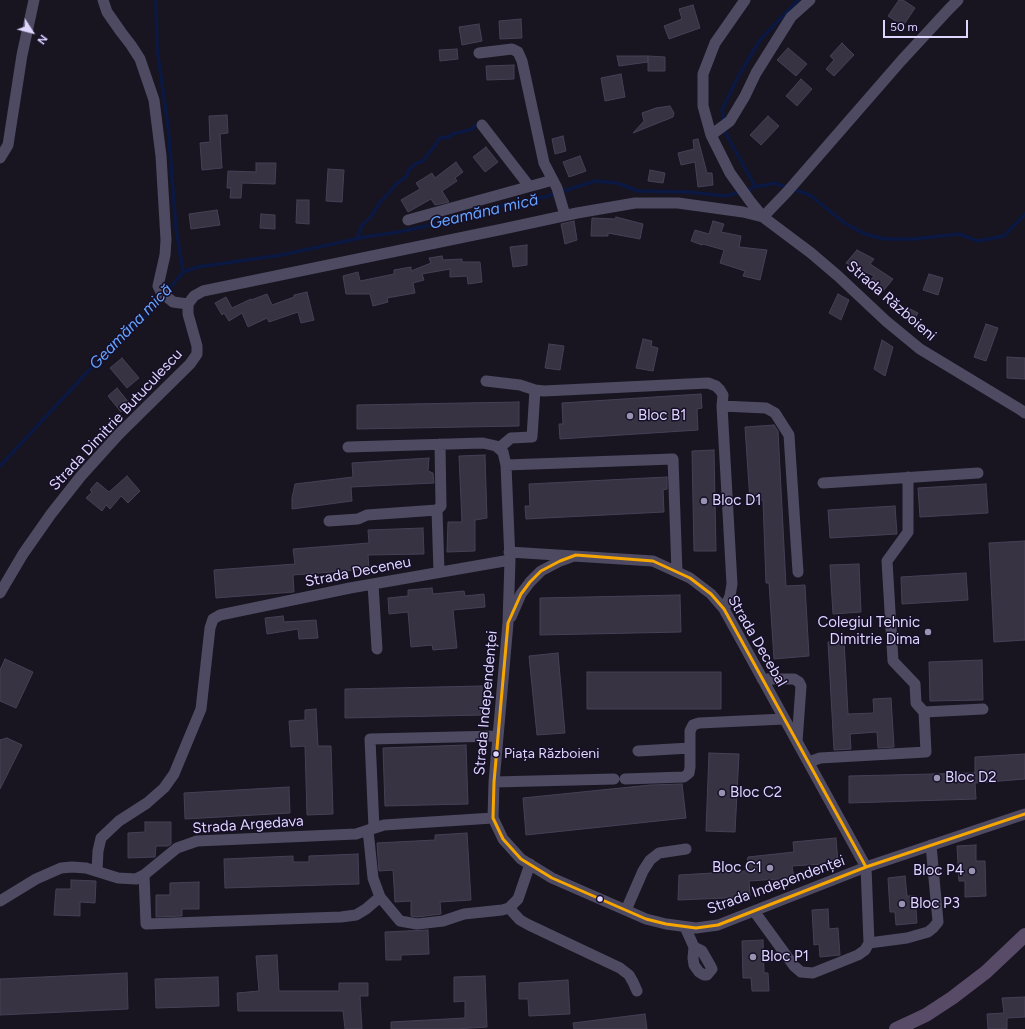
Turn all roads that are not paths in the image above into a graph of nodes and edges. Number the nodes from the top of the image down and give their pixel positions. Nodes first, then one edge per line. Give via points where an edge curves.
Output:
1 (34, 0) edge
2 (103, 0) edge
3 (745, 0) edge
4 (810, 0) edge
5 (958, 0) edge
6 (479, 53) dead end
7 (482, 125) dead end
8 (711, 135) junction
9 (0, 158) edge
10 (555, 184) junction
11 (529, 186) junction
12 (564, 210) junction
13 (763, 217) junction
14 (408, 220) dead end
15 (188, 304) junction
16 (486, 381) dead end
17 (535, 390) junction
18 (722, 406) junction
19 (1025, 413) edge
20 (440, 444) junction
21 (348, 447) dead end
22 (500, 448) junction
23 (506, 465) junction
24 (978, 472) dead end
25 (908, 477) junction
26 (823, 483) dead end
27 (437, 510) junction
28 (329, 521) dead end
29 (576, 555) junction
30 (509, 556) junction
31 (439, 572) junction
32 (677, 572) junction
33 (798, 572) dead end
34 (373, 584) junction
35 (0, 593) edge
36 (724, 609) junction
37 (508, 623) junction
38 (377, 649) dead end
39 (762, 679) junction
40 (983, 709) dead end
41 (924, 712) junction
42 (784, 719) junction
43 (498, 736) junction
44 (798, 742) junction
45 (690, 748) junction
46 (638, 751) dead end
47 (809, 762) junction
48 (494, 782) junction
49 (1025, 814) edge
50 (493, 818) junction
51 (371, 829) junction
52 (931, 845) junction
53 (686, 849) dead end
54 (530, 864) junction
55 (866, 867) junction
56 (97, 871) junction
57 (144, 875) junction
58 (380, 897) junction
59 (0, 901) edge
60 (509, 908) junction
61 (626, 910) junction
62 (754, 911) junction
63 (685, 927) junction
64 (1025, 935) edge
65 (869, 943) junction
66 (694, 947) dead end
67 (637, 991) dead end
68 (896, 1029) edge

1 - 9 street via 22,55 8,145
2 - 15 street via 107,12 140,59 154,100 161,156 166,240 158,286 173,302
3 - 8 street via 715,43 703,74 703,106
4 - 8 street via 791,17 726,125
5 - 13 street
6 - 10 street via 512,49 518,52 544,163
7 - 11 street
8 - 13 street via 730,173
10 - 11 street
10 - 12 street
11 - 14 street
12 - 13 street via 635,203 678,203
12 - 15 street via 293,273 217,287 194,296
13 - 19 street, Strada Războieni via 811,253 920,349
15 - 35 street, Strada Dimitrie Butuculescu via 197,354 81,476 23,554
16 - 17 street via 520,385
17 - 18 street via 708,383 720,390 723,395
17 - 22 street via 532,437 511,438
18 - 33 street via 766,408 775,413 789,435
18 - 36 street via 732,584
20 - 21 street
20 - 22 street via 483,443
20 - 27 street via 441,506
22 - 23 street, Strada Independenței
23 - 30 street, Strada Independenței
23 - 32 street via 673,459
24 - 25 street
25 - 26 street
25 - 41 street via 908,532 887,561 892,646 894,661 915,684 916,703
27 - 28 street via 367,515 358,519
27 - 31 street
29 - 30 street, Strada Decebal
29 - 32 street, Strada Decebal via 653,561
29 - 37 street via 541,571 520,594
30 - 31 street, Strada Deceneu
30 - 37 street, Strada Independenței
31 - 34 street, Strada Deceneu
32 - 36 street, Strada Decebal via 690,578 711,594
34 - 38 street
34 - 56 street, Strada Deceneu via 220,615 213,619 201,708 174,774 164,788 147,803 119,821 101,838
36 - 39 street, Strada Decebal
37 - 43 street, Strada Independenței
39 - 42 street, Strada Decebal
39 - 44 street via 794,679 799,682 801,686
40 - 41 street
41 - 47 street via 926,752 820,758
42 - 44 street, Strada Decebal
42 - 45 street via 699,723 693,725 690,731
43 - 48 street, Strada Independenței
43 - 51 street via 370,739
44 - 47 street, Strada Decebal
45 - 46 street
45 - 48 street via 689,773 684,777
47 - 55 street, Strada Decebal
48 - 50 street, Strada Independenței
49 - 52 street, Strada Independenței
50 - 51 street, Strada Argedava via 384,825
50 - 54 street, Strada Independenței via 503,839 521,859
51 - 57 street, Strada Argedava via 356,834 197,841 177,848
51 - 58 street via 373,878
52 - 55 street, Strada Independenței
52 - 65 street via 938,922 928,932 907,938
53 - 61 street via 659,853 650,860
54 - 60 street via 518,899
54 - 61 street, Strada Independenței via 552,878
55 - 62 street, Strada Independenței
55 - 65 street
56 - 57 street, Strada Argedava via 118,878 136,879
56 - 59 street, Strada Argedava via 86,868 61,868 36,879
57 - 58 street via 146,924 341,917 356,915
58 - 60 street via 400,921 418,924
60 - 67 street via 529,926 620,968 629,975
61 - 63 street, Strada Independenței via 646,919
62 - 63 street, Strada Independenței via 718,925
62 - 65 street via 801,972 813,973 858,955 866,950
63 - 66 street
64 - 68 main road via 986,972 952,998 926,1015

